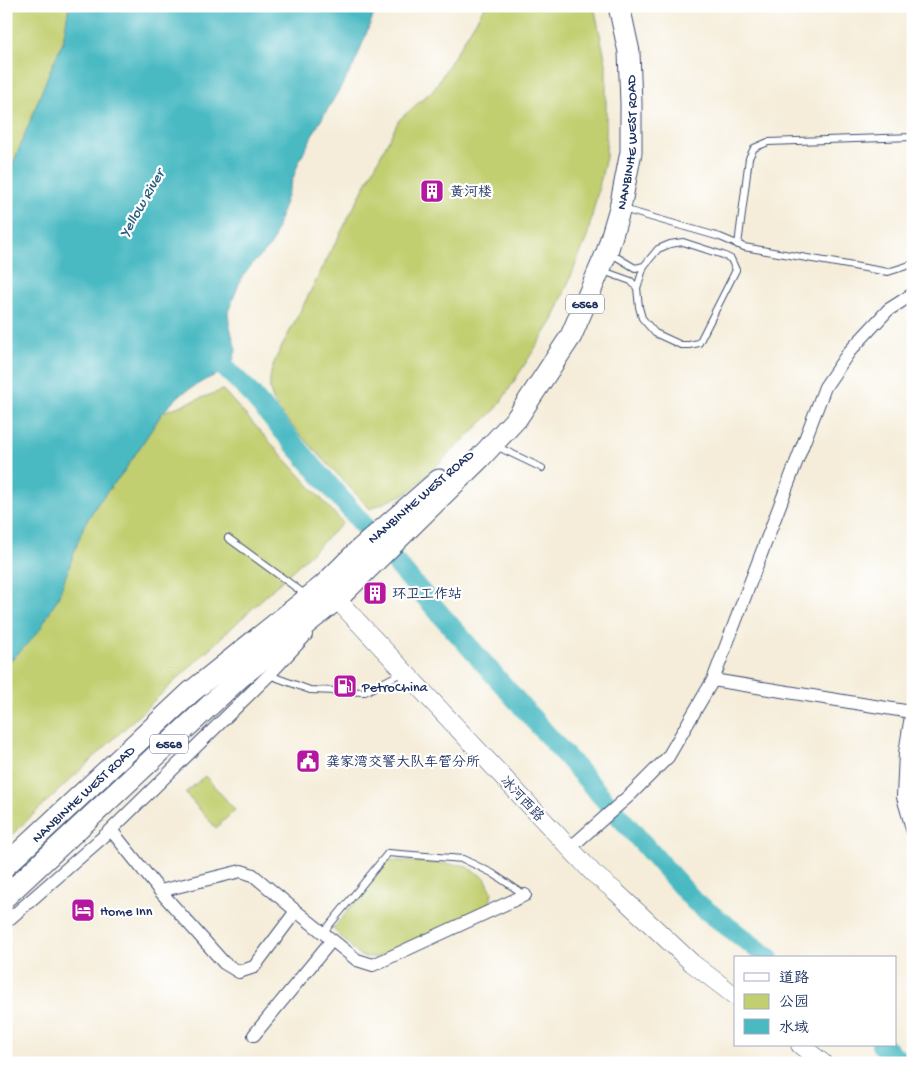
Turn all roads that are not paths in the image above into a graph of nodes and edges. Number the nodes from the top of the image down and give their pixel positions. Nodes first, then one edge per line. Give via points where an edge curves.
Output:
1 (609, 6) edge
2 (619, 6) edge
3 (913, 137) edge
4 (620, 208) junction
5 (738, 245) junction
6 (604, 261) junction
7 (913, 264) edge
8 (644, 266) junction
9 (637, 288) junction
10 (913, 294) edge
11 (492, 445) junction
12 (542, 468) dead end
13 (390, 534) junction
14 (228, 538) dead end
15 (324, 594) junction
16 (405, 672) junction
17 (269, 675) junction
18 (713, 680) junction
19 (912, 707) edge
20 (112, 830) junction
21 (913, 832) edge
22 (570, 848) junction
23 (6, 865) edge
24 (160, 891) junction
25 (525, 894) joint
26 (6, 896) edge
27 (296, 911) junction
28 (6, 922) edge
29 (328, 937) junction
30 (734, 995) edge
31 (254, 1035) dead end
32 (801, 1046) edge
33 (823, 1063) edge

1 - 13 highway, NANBINHE WEST ROAD / G568 via 620,55 618,150 597,250 563,332 511,413
2 - 4 highway, NANBINHE WEST ROAD / G568 via 629,52 631,103 631,152
3 - 5 lane via 768,142 754,148 749,158
4 - 5 lane
4 - 6 highway, NANBINHE WEST ROAD / G568
5 - 7 lane via 888,272
6 - 8 lane via 635,268
6 - 9 lane
6 - 11 highway, NANBINHE WEST ROAD / G568 via 571,336 517,418
8 - 9 lane
8 - 9 lane via 658,249 683,242 723,255 731,260 736,270 699,343 689,346 655,333 642,318
10 - 18 street via 888,310 849,352 825,388
11 - 12 lane
11 - 13 highway, NANBINHE WEST ROAD / G568
13 - 15 highway, NANBINHE WEST ROAD / G568
14 - 15 lane
15 - 16 main road, 冰河西路
15 - 17 street, NANBINHE WEST ROAD
15 - 23 highway, NANBINHE WEST ROAD / G568 via 191,692
15 - 26 highway, NANBINHE WEST ROAD / G568
16 - 17 lane via 365,692 310,690
16 - 22 main road, 冰河西路
17 - 20 street, NANBINHE WEST ROAD
18 - 19 street
18 - 22 street via 668,757
19 - 21 street via 903,797
20 - 24 street
20 - 28 street, NANBINHE WEST ROAD
22 - 30 main road, 冰河西路 via 692,963
24 - 27 street via 241,871 253,875
24 - 27 street via 224,963 240,972 254,966
25 - 29 street via 373,965 357,960
25 - 29 lane via 463,859 388,853
27 - 29 street
29 - 31 street
32 - 33 main road

